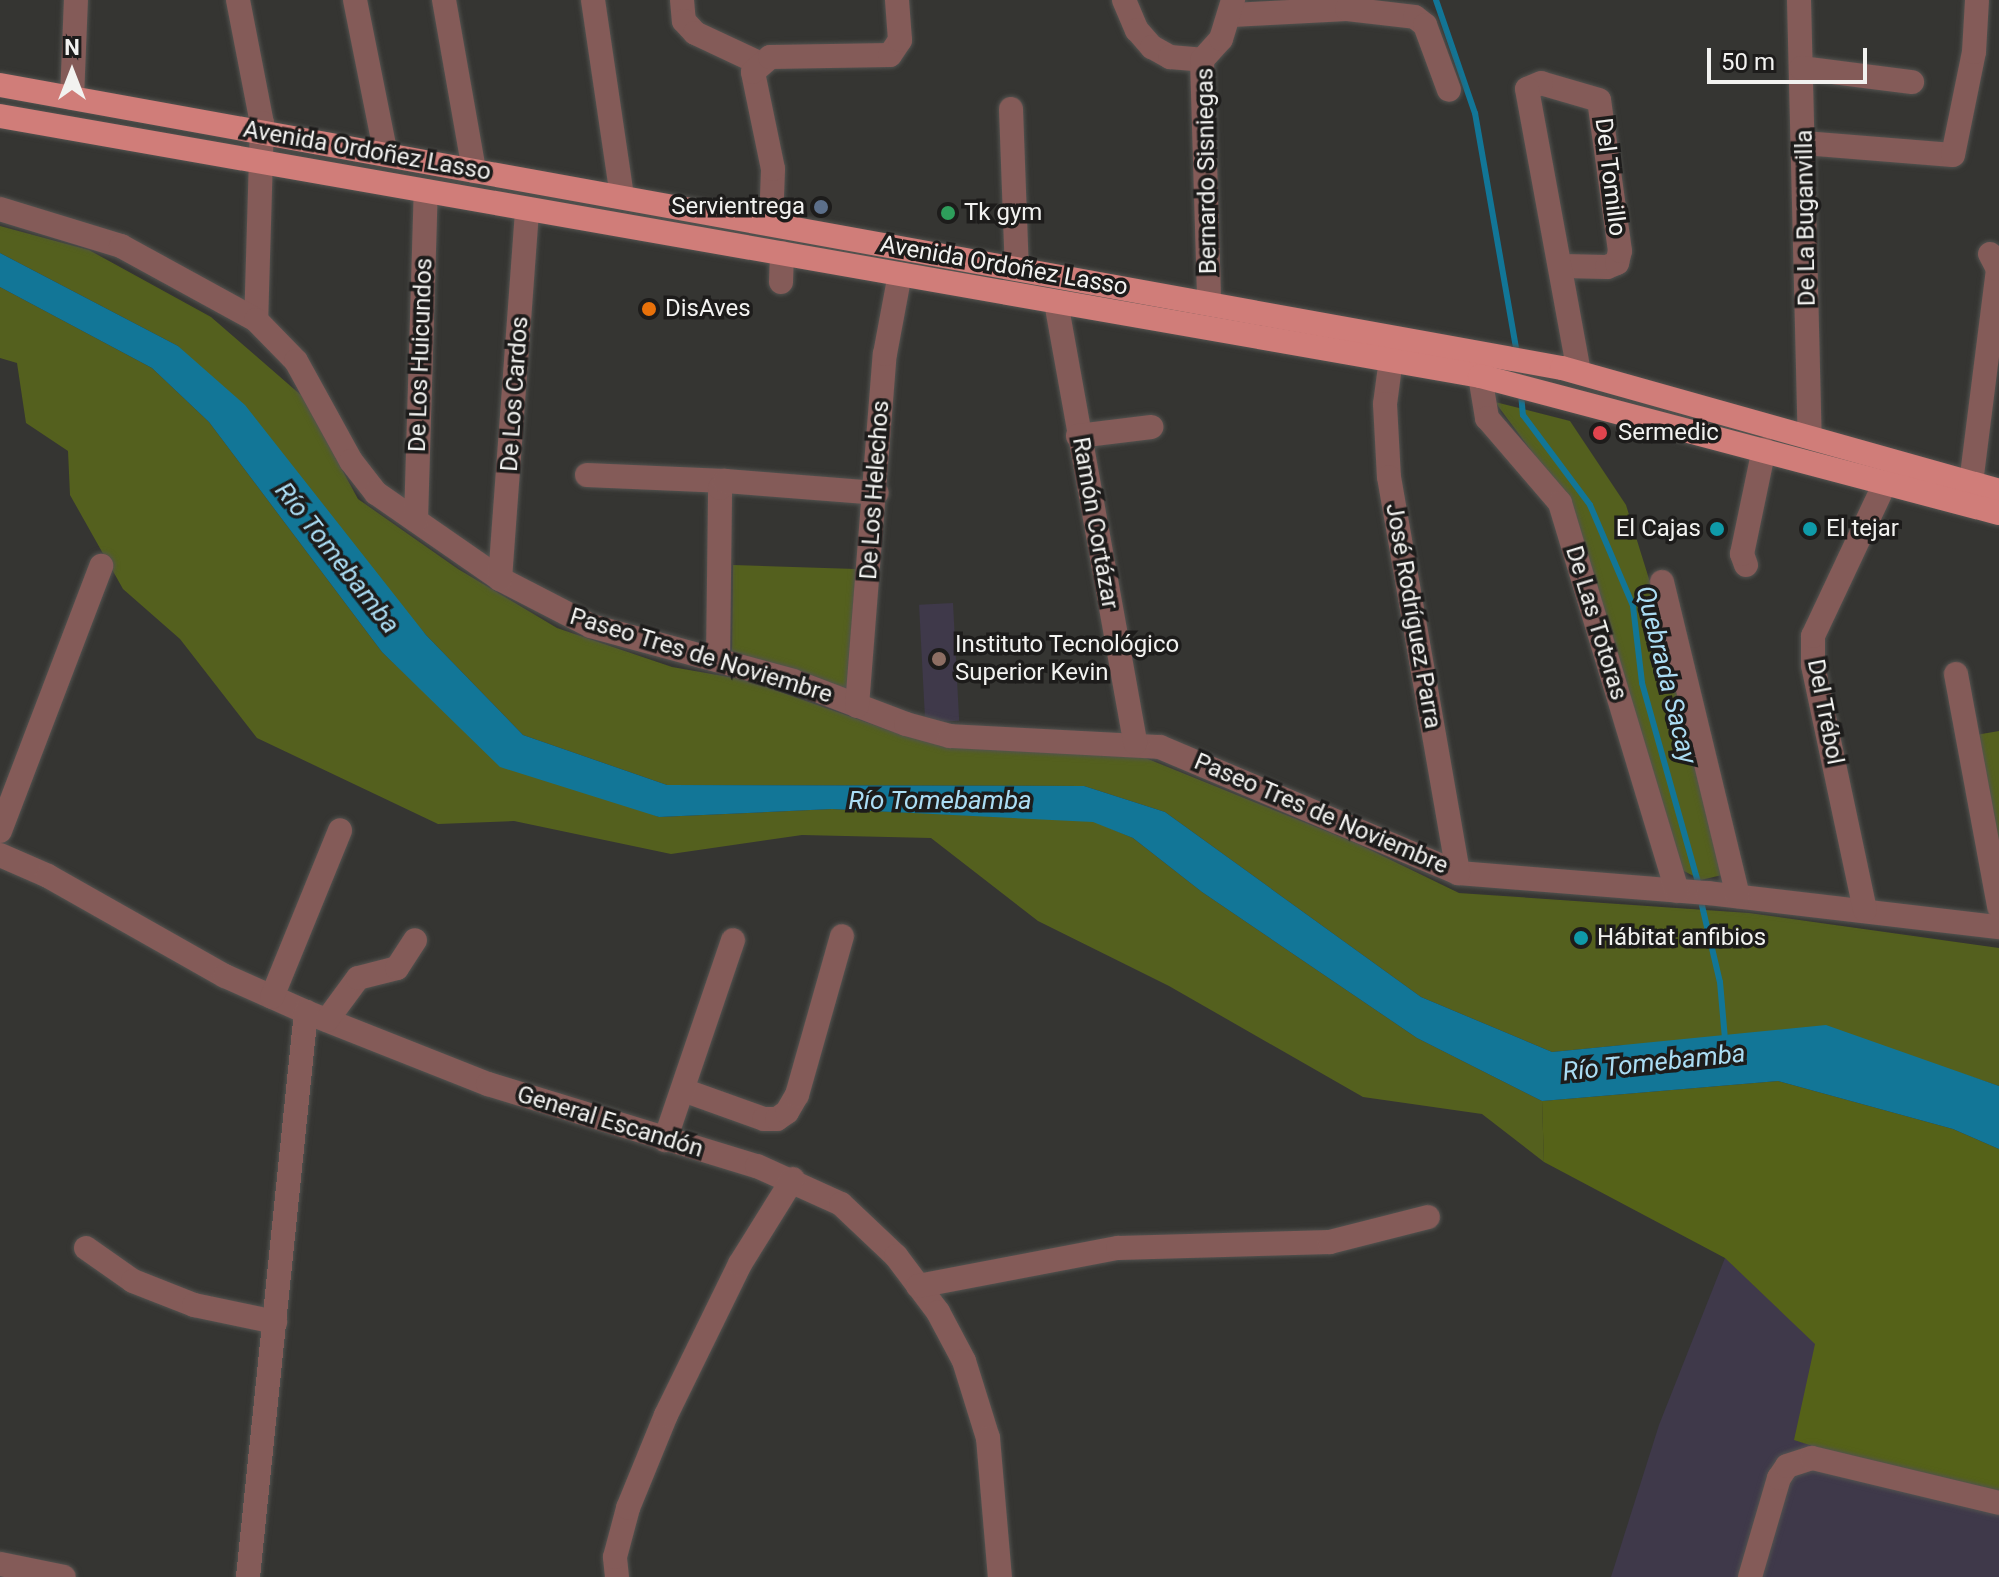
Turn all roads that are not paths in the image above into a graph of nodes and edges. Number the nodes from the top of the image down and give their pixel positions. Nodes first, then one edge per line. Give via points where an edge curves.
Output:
1 (76, 0) edge
2 (238, 0) edge
3 (355, 0) edge
4 (444, 0) edge
5 (593, 0) edge
6 (682, 0) edge
7 (897, 0) edge
8 (1124, 0) edge
9 (1799, 0) edge
10 (1977, 0) edge
11 (1233, 7) edge
12 (1202, 60) junction
13 (759, 63) junction
14 (1801, 68) junction
15 (1912, 82) dead end
16 (0, 85) edge
17 (1449, 90) dead end
18 (72, 98) junction
19 (1011, 109) dead end
20 (0, 116) edge
21 (263, 132) junction
22 (1804, 143) junction
23 (386, 155) junction
24 (260, 162) junction
25 (474, 171) junction
26 (426, 191) junction
27 (622, 197) junction
28 (0, 209) edge
29 (527, 209) junction
30 (771, 224) junction
31 (782, 253) junction
32 (1990, 254) dead end
33 (1563, 266) junction
34 (1017, 269) junction
35 (900, 274) junction
36 (781, 282) dead end
37 (1056, 302) junction
38 (1209, 303) junction
39 (256, 320) junction
40 (1391, 359) junction
41 (1570, 370) junction
42 (1480, 376) junction
43 (1151, 427) dead end
44 (1078, 436) junction
45 (1810, 437) junction
46 (1764, 449) junction
47 (587, 475) dead end
48 (725, 481) junction
49 (1886, 481) junction
50 (1971, 483) junction
51 (1999, 491) edge
52 (877, 493) junction
53 (1999, 513) edge
54 (416, 520) junction
55 (1746, 565) dead end
56 (101, 566) dead end
57 (500, 579) junction
58 (1662, 582) dead end
59 (718, 660) junction
60 (1956, 674) dead end
61 (857, 706) junction
62 (1135, 743) junction
63 (340, 830) dead end
64 (0, 831) edge
65 (0, 855) edge
66 (1458, 873) junction
67 (1692, 892) junction
68 (1738, 896) junction
69 (1999, 907) edge
70 (1865, 910) junction
71 (1999, 927) edge
72 (842, 936) dead end
73 (415, 940) dead end
74 (733, 940) dead end
75 (272, 997) junction
76 (316, 1016) junction
77 (683, 1090) junction
78 (665, 1140) junction
79 (793, 1179) junction
80 (1428, 1217) dead end
81 (86, 1248) dead end
82 (918, 1286) junction
83 (275, 1322) junction
84 (1999, 1503) edge
85 (0, 1564) edge
86 (64, 1577) edge
87 (248, 1577) edge
88 (617, 1577) edge
89 (1000, 1577) edge
90 (1750, 1577) edge

1 - 18 street
2 - 21 street
3 - 23 street
4 - 25 street
5 - 27 street
6 - 13 street via 684,21 695,33
7 - 13 street via 900,40 890,55 770,57
8 - 12 street via 1137,30 1152,47 1170,57
9 - 14 street, De La Buganvilla
10 - 22 street via 1974,52 1953,155
11 - 12 street, Bernardo Sisniegas via 1213,51
11 - 17 street via 1347,9 1415,17 1425,25
12 - 38 street, Bernardo Sisniegas
13 - 30 street via 753,82 773,169
14 - 15 street
14 - 22 street, De La Buganvilla
16 - 18 main road, Avenida Ordoñez Lasso
18 - 21 main road, Avenida Ordoñez Lasso
19 - 34 street
20 - 24 main road, Avenida Ordoñez Lasso
21 - 23 main road, Avenida Ordoñez Lasso
21 - 24 street
22 - 45 street, De La Buganvilla
23 - 25 main road, Avenida Ordoñez Lasso
24 - 26 main road, Avenida Ordoñez Lasso
24 - 39 street
25 - 27 main road, Avenida Ordoñez Lasso
26 - 29 main road, Avenida Ordoñez Lasso
26 - 54 street, De Los Huicundos
27 - 30 main road, Avenida Ordoñez Lasso
28 - 39 street, Paseo Tres de Noviembre via 121,246
29 - 31 main road, Avenida Ordoñez Lasso
29 - 57 street, De Los Cardos
30 - 34 main road, Avenida Ordoñez Lasso
31 - 35 main road, Avenida Ordoñez Lasso
31 - 36 street
32 - 50 street via 1998,269
33 - 33 street, Del Tomillo via 1527,89 1541,83 1599,100 1616,223 1617,263
33 - 41 street, Del Tomillo
34 - 38 main road, Avenida Ordoñez Lasso
35 - 37 main road, Avenida Ordoñez Lasso
35 - 52 street, De Los Helechos via 885,354
37 - 40 main road, Avenida Ordoñez Lasso
37 - 44 street, Ramón Cortázar
38 - 41 main road, Avenida Ordoñez Lasso
39 - 54 street, Paseo Tres de Noviembre via 296,361 363,478
40 - 42 main road, Avenida Ordoñez Lasso
40 - 66 street, José Rodríguez Parra via 1385,404 1389,477
41 - 45 main road, Avenida Ordoñez Lasso
42 - 46 main road, Avenida Ordoñez Lasso
42 - 67 street, De Las Totoras via 1487,418 1560,503
43 - 44 street
44 - 62 street, Ramón Cortázar
45 - 50 main road, Avenida Ordoñez Lasso
46 - 49 main road, Avenida Ordoñez Lasso
46 - 55 street via 1742,554
47 - 48 street
48 - 52 street
48 - 59 street via 720,488
49 - 53 main road, Avenida Ordoñez Lasso
49 - 70 street, Del Trébol via 1813,636 1813,665
50 - 51 main road, Avenida Ordoñez Lasso
52 - 61 street, De Los Helechos
54 - 57 street, Paseo Tres de Noviembre
56 - 64 street
57 - 59 street, Paseo Tres de Noviembre via 591,626
58 - 68 street
59 - 61 street, Paseo Tres de Noviembre
60 - 69 street
61 - 62 street, Paseo Tres de Noviembre via 950,736
62 - 66 street, Paseo Tres de Noviembre via 1181,754
63 - 75 street
65 - 75 street, General Escandón
66 - 67 street, Paseo Tres de Noviembre
67 - 68 street, Paseo Tres de Noviembre
68 - 70 street, Paseo Tres de Noviembre
70 - 71 street, Paseo Tres de Noviembre
72 - 77 street via 797,1095 787,1112 764,1119
73 - 76 street via 397,968 358,978
74 - 77 street
75 - 76 street, General Escandón
76 - 78 street, General Escandón via 488,1084
76 - 83 street
77 - 78 street
78 - 79 street, General Escandón
79 - 82 street, General Escandón via 841,1204 896,1256
79 - 88 street via 740,1264 666,1415 628,1508 615,1557
80 - 82 street via 1330,1242 1118,1248
81 - 83 street via 133,1281 194,1305
82 - 89 street, General Escandón via 964,1361 988,1438
83 - 87 street
84 - 90 street via 1812,1458 1787,1466 1779,1478
85 - 86 street

